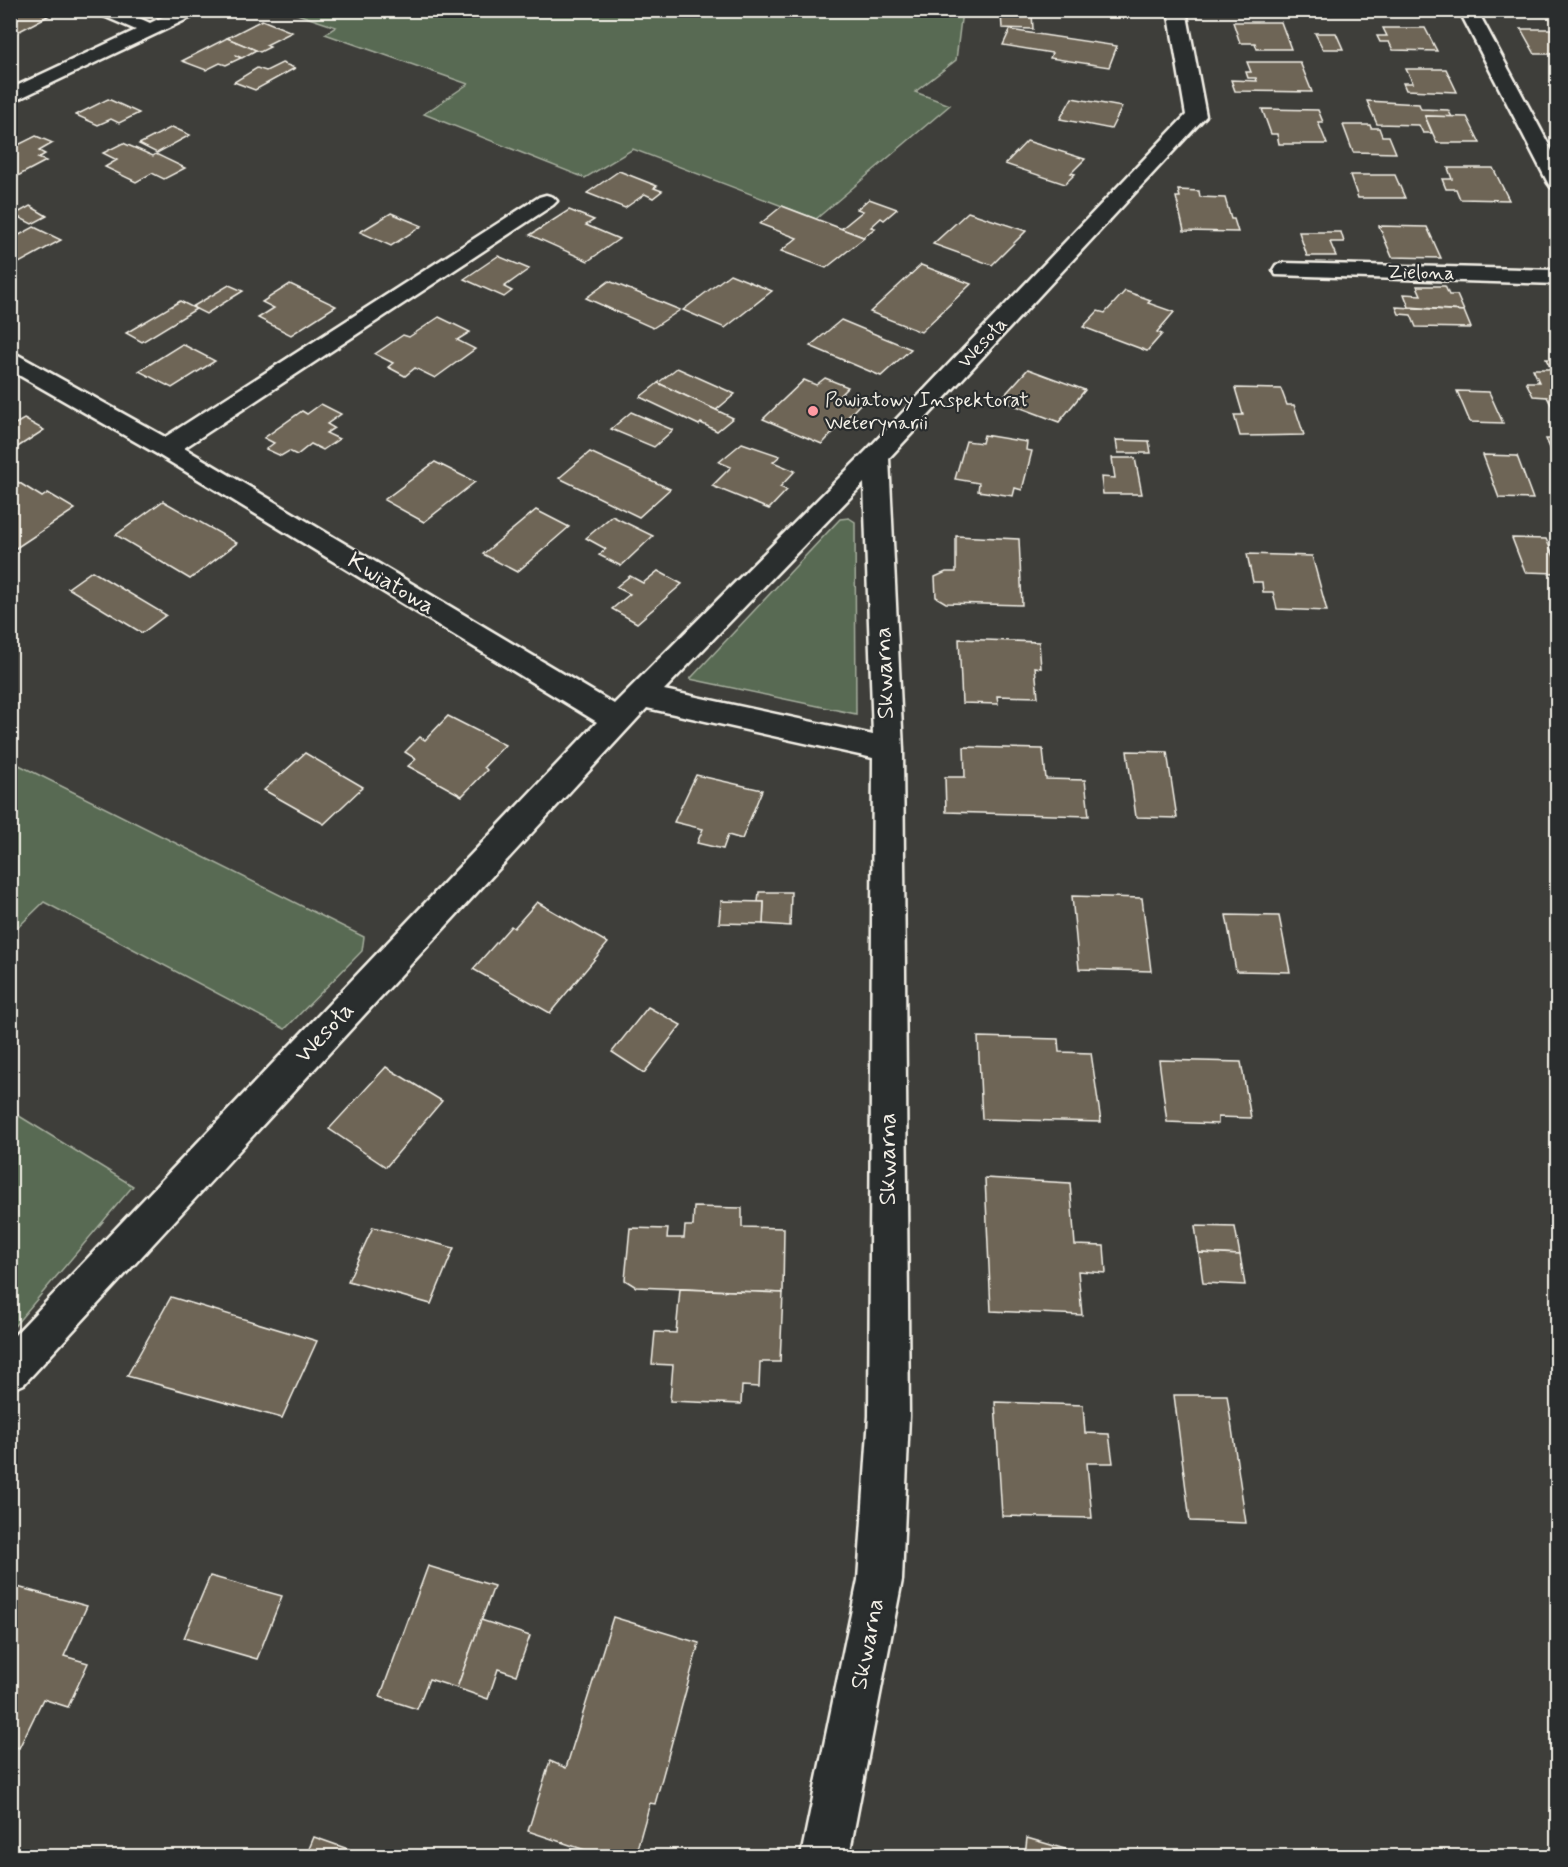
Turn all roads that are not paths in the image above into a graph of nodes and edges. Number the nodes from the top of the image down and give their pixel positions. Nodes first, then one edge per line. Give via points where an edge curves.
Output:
1 (105, 10) edge
2 (192, 10) edge
3 (1176, 10) edge
4 (1468, 10) edge
5 (151, 30) junction
6 (10, 97) edge
7 (1557, 183) edge
8 (546, 201) dead end
9 (1284, 270) dead end
10 (1557, 277) edge
11 (10, 360) edge
12 (166, 448) junction
13 (876, 456) junction
14 (641, 696) junction
15 (617, 720) junction
16 (888, 750) junction
17 (10, 1370) edge
18 (825, 1857) edge

1 - 5 street
2 - 5 street
3 - 13 street, Wesoła via 1197,116
4 - 7 street
5 - 6 street
8 - 12 street
9 - 10 street, Zielona
11 - 12 street, Kwiatowa
12 - 15 street, Kwiatowa
13 - 14 street, Wesoła
13 - 16 street, Skwarna
14 - 15 street, Wesoła
14 - 16 street
15 - 17 street, Wesoła
16 - 18 street, Skwarna via 889,1416 880,1580

